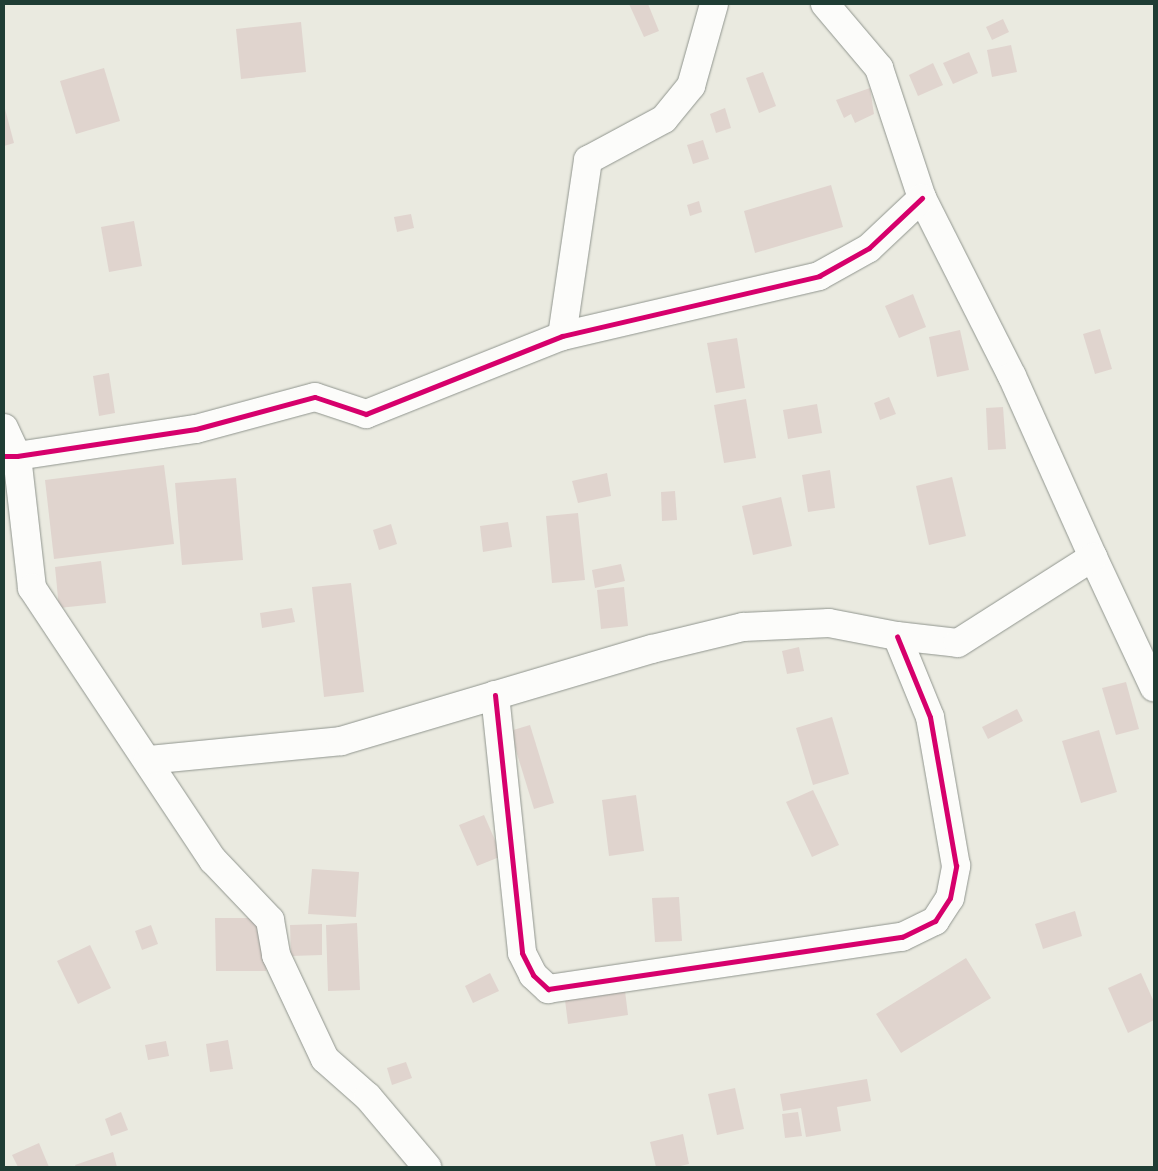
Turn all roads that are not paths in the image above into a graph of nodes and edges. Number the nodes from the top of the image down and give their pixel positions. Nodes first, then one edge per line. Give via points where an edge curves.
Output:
1 (714, 4) edge
2 (825, 4) edge
3 (922, 198) junction
4 (562, 336) junction
5 (4, 428) edge
6 (11, 456) edge
7 (1093, 557) junction
8 (897, 636) junction
9 (1154, 687) edge
10 (495, 695) junction
11 (148, 760) junction
12 (427, 1167) edge

1 - 4 street via 691,86 664,119 588,160
2 - 3 street via 879,68
3 - 4 street via 869,248 819,276
3 - 7 street via 1012,376
4 - 6 street via 366,414 315,397 196,429
5 - 6 street
6 - 11 street via 32,588
7 - 8 street via 958,643
7 - 9 street
8 - 10 street via 829,623 743,627 652,649
8 - 10 street via 930,717 956,866 950,898 935,921 902,937 548,990 533,975 522,953
10 - 11 street via 341,741
11 - 12 street via 213,860 270,920 276,956 325,1059 368,1097

